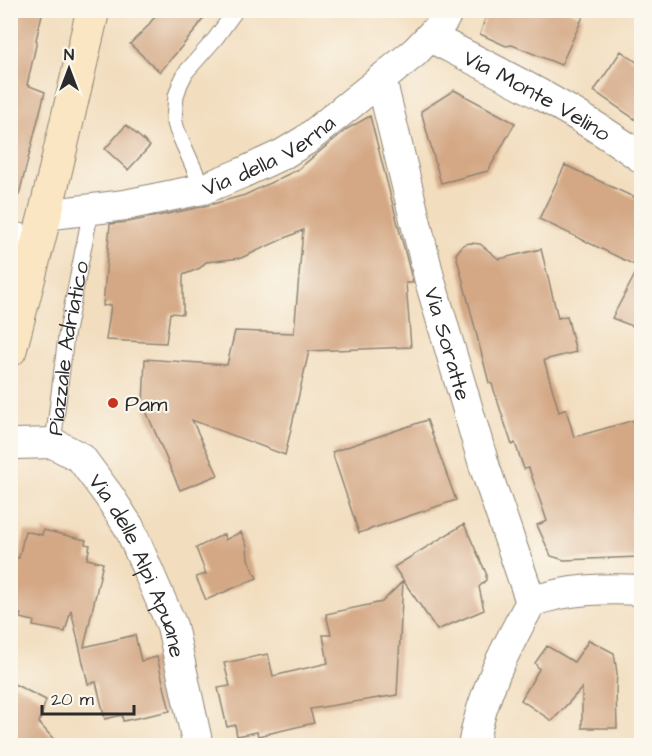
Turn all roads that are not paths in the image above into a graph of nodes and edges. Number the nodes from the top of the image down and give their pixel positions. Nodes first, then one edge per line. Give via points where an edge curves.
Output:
1 (93, 10) edge
2 (236, 10) edge
3 (448, 10) edge
4 (430, 37) junction
5 (381, 79) junction
6 (642, 158) edge
7 (202, 189) junction
8 (92, 210) junction
9 (31, 231) edge
10 (10, 350) edge
11 (53, 443) junction
12 (10, 446) edge
13 (642, 590) edge
14 (531, 602) junction
15 (198, 746) edge
16 (473, 746) edge

1 - 9 street
2 - 7 lane via 186,72 176,96 177,130
3 - 4 street, Via della Verna
4 - 5 street, Via della Verna
4 - 6 street, Via Monte Velino via 531,89
5 - 7 street, Via della Verna via 306,140
5 - 14 street, Via Soratte via 430,281 485,468
7 - 8 street, Via della Verna
8 - 9 street, Via della Verna
8 - 11 lane, Piazzale Adriatico via 66,336
9 - 10 street
11 - 12 street, Piazzale Adriatico
11 - 15 street, Via delle Alpi Apuane via 81,458 129,527 172,626
13 - 14 street via 572,591
14 - 16 street via 488,690

